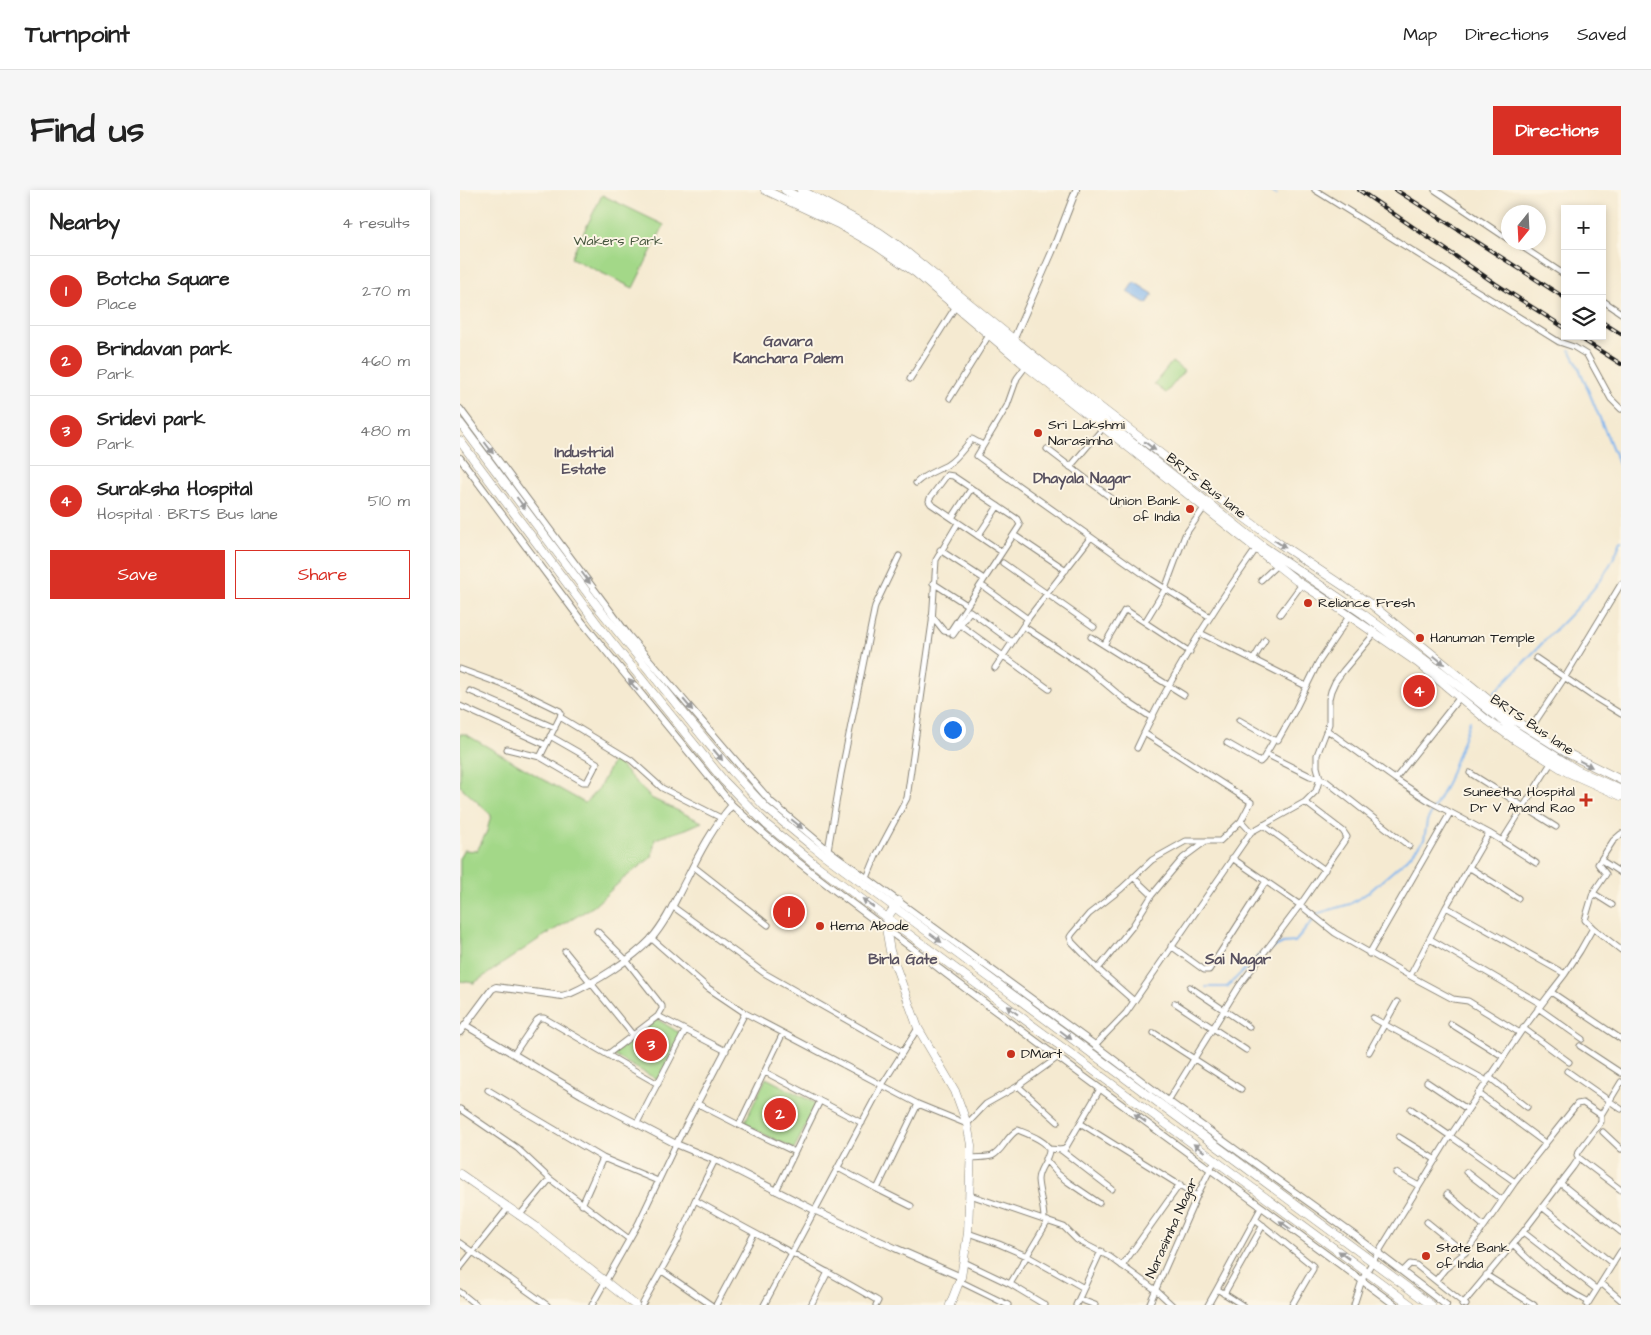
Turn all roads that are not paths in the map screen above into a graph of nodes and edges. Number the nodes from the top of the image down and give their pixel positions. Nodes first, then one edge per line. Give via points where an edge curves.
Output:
1 (765, 190) edge
2 (785, 190) edge
3 (802, 190) edge
4 (1076, 190) edge
5 (1315, 190) edge
6 (1435, 190) edge
7 (1501, 234) edge
8 (1526, 250) edge
9 (1561, 272) edge
10 (1606, 303) edge
11 (956, 306) junction
12 (1621, 313) edge
13 (989, 335) junction
14 (1011, 346) junction
15 (1026, 366) junction
16 (910, 379) dead end
17 (950, 398) dead end
18 (460, 408) edge
19 (1621, 408) edge
20 (460, 422) edge
21 (1103, 428) junction
22 (460, 441) edge
23 (983, 445) junction
24 (1047, 449) dead end
25 (460, 458) edge
26 (1070, 467) junction
27 (916, 483) dead end
28 (971, 489) junction
29 (1119, 504) dead end
30 (998, 506) junction
31 (1204, 508) junction
32 (952, 518) junction
33 (958, 523) junction
34 (978, 536) junction
35 (1018, 537) dead end
36 (1091, 537) junction
37 (1256, 549) junction
38 (940, 550) junction
39 (1002, 552) junction
40 (899, 556) dead end
41 (1003, 563) dead end
42 (1277, 565) junction
43 (1066, 570) junction
44 (984, 579) junction
45 (1261, 580) dead end
46 (933, 583) junction
47 (1302, 584) junction
48 (1621, 584) edge
49 (984, 587) dead end
50 (1165, 589) junction
51 (1046, 594) junction
52 (967, 605) junction
53 (1280, 614) dead end
54 (1350, 615) junction
55 (932, 616) junction
56 (1210, 617) junction
57 (1028, 619) junction
58 (1145, 622) junction
59 (959, 624) junction
60 (1023, 626) junction
61 (1094, 627) dead end
62 (1375, 632) junction
63 (1200, 633) junction
64 (953, 635) dead end
65 (1091, 638) dead end
66 (1265, 640) dead end
67 (1012, 642) junction
68 (1104, 645) junction
69 (1190, 652) junction
70 (1002, 656) junction
71 (1536, 658) dead end
72 (1252, 660) junction
73 (994, 668) dead end
74 (460, 669) edge
75 (1565, 677) junction
76 (1170, 686) junction
77 (1306, 686) junction
78 (1049, 689) dead end
79 (470, 691) dead end
80 (1184, 695) dead end
81 (1460, 696) junction
82 (460, 706) edge
83 (1621, 714) edge
84 (560, 717) junction
85 (1152, 718) junction
86 (1239, 720) dead end
87 (554, 728) junction
88 (1327, 730) junction
89 (1529, 731) junction
90 (1144, 733) junction
91 (550, 736) junction
92 (1274, 740) junction
93 (1227, 743) dead end
94 (546, 745) junction
95 (1137, 748) dead end
96 (506, 749) dead end
97 (1266, 754) junction
98 (540, 757) junction
99 (1551, 763) junction
100 (1470, 773) dead end
101 (1320, 778) junction
102 (1396, 779) junction
103 (1621, 780) edge
104 (1620, 792) edge
105 (1305, 802) junction
106 (732, 805) junction
107 (1524, 806) junction
108 (1450, 813) junction
109 (721, 818) junction
110 (1241, 821) junction
111 (1263, 825) junction
112 (1556, 827) dead end
113 (1250, 832) junction
114 (1489, 833) junction
115 (1621, 834) edge
116 (1206, 841) junction
117 (1502, 841) junction
118 (1409, 846) dead end
119 (828, 850) junction
120 (1232, 858) junction
121 (1601, 860) junction
122 (1536, 863) dead end
123 (693, 866) junction
124 (1470, 868) junction
125 (1325, 870) junction
126 (1621, 873) edge
127 (1133, 877) junction
128 (867, 878) junction
129 (1266, 882) junction
130 (1593, 893) junction
131 (1152, 895) junction
132 (1518, 898) dead end
133 (897, 904) junction
134 (1300, 905) junction
135 (1612, 905) dead end
136 (672, 906) junction
137 (1446, 907) junction
138 (887, 918) junction
139 (768, 925) dead end
140 (886, 928) junction
141 (1593, 928) junction
142 (598, 931) dead end
143 (652, 938) junction
144 (1430, 938) junction
145 (1171, 946) junction
146 (1621, 950) edge
147 (566, 951) dead end
148 (1370, 954) junction
149 (626, 960) junction
150 (1098, 969) junction
151 (1565, 974) junction
152 (1410, 976) junction
153 (591, 982) junction
154 (1190, 987) dead end
155 (1551, 992) junction
156 (1134, 1001) junction
157 (1397, 1002) dead end
158 (1175, 1003) dead end
159 (1540, 1006) junction
160 (1224, 1010) junction
161 (745, 1013) junction
162 (658, 1016) junction
163 (1373, 1018) dead end
164 (462, 1024) edge
165 (1384, 1024) junction
166 (1451, 1024) dead end
167 (1249, 1027) dead end
168 (918, 1028) junction
169 (1214, 1028) junction
170 (685, 1031) junction
171 (1522, 1031) junction
172 (460, 1032) edge
173 (783, 1033) junction
174 (1154, 1033) dead end
175 (633, 1035) junction
176 (1582, 1039) dead end
177 (1621, 1039) edge
178 (1095, 1045) junction
179 (1580, 1046) dead end
180 (1246, 1050) dead end
181 (726, 1051) junction
182 (903, 1052) junction
183 (1369, 1052) dead end
184 (514, 1054) junction
185 (608, 1054) junction
186 (1504, 1057) junction
187 (1057, 1058) junction
188 (1195, 1059) junction
189 (1568, 1062) dead end
190 (1567, 1071) dead end
191 (765, 1072) junction
192 (1621, 1073) edge
193 (1488, 1079) junction
194 (1427, 1082) dead end
195 (1621, 1082) edge
196 (658, 1084) junction
197 (882, 1085) junction
198 (1018, 1086) junction
199 (1100, 1089) junction
200 (1240, 1089) dead end
201 (488, 1090) dead end
202 (1478, 1093) junction
203 (820, 1101) junction
204 (1168, 1101) junction
205 (1610, 1101) junction
206 (698, 1104) junction
207 (918, 1104) junction
208 (1527, 1107) dead end
209 (460, 1109) edge
210 (1411, 1109) dead end
211 (1467, 1109) junction
212 (1621, 1109) edge
213 (1601, 1115) junction
214 (1058, 1122) dead end
215 (637, 1123) junction
216 (862, 1123) junction
217 (1080, 1123) junction
218 (739, 1124) junction
219 (967, 1124) junction
220 (1603, 1132) dead end
221 (1450, 1136) junction
222 (1399, 1137) dead end
223 (676, 1144) junction
224 (1545, 1144) junction
225 (1049, 1149) junction
226 (1621, 1149) edge
227 (1061, 1150) junction
228 (795, 1152) junction
229 (603, 1158) junction
230 (972, 1158) junction
231 (1579, 1158) junction
232 (1045, 1159) junction
233 (715, 1160) junction
234 (1215, 1160) junction
235 (1436, 1160) junction
236 (838, 1168) junction
237 (1210, 1169) junction
238 (1466, 1172) dead end
239 (1396, 1173) dead end
240 (460, 1174) edge
241 (550, 1179) junction
242 (658, 1181) junction
243 (1515, 1182) junction
244 (1180, 1184) junction
245 (1560, 1184) junction
246 (1419, 1186) junction
247 (877, 1189) junction
248 (1112, 1189) dead end
249 (1621, 1190) edge
250 (776, 1191) junction
251 (1447, 1194) dead end
252 (970, 1195) junction
253 (1197, 1196) junction
254 (695, 1200) junction
255 (1502, 1200) junction
256 (1099, 1203) dead end
257 (582, 1205) junction
258 (911, 1206) dead end
259 (1542, 1207) junction
260 (508, 1208) junction
261 (1261, 1208) junction
262 (816, 1211) junction
263 (519, 1216) junction
264 (1254, 1219) junction
265 (1046, 1220) junction
266 (1427, 1222) dead end
267 (1262, 1225) junction
268 (1484, 1226) junction
269 (1523, 1232) junction
270 (1621, 1232) edge
271 (968, 1233) junction
272 (754, 1234) junction
273 (629, 1239) junction
274 (460, 1243) edge
275 (1513, 1244) junction
276 (1100, 1251) junction
277 (473, 1252) junction
278 (792, 1253) junction
279 (1379, 1253) junction
280 (1465, 1253) junction
281 (1620, 1253) edge
282 (1027, 1256) junction
283 (964, 1262) junction
284 (1374, 1262) junction
285 (1613, 1264) junction
286 (1122, 1266) junction
287 (460, 1268) edge
288 (662, 1271) junction
289 (1367, 1271) junction
290 (828, 1272) junction
291 (1404, 1272) junction
292 (1486, 1275) junction
293 (960, 1279) junction
294 (1362, 1280) junction
295 (1436, 1280) junction
296 (605, 1282) junction
297 (1601, 1283) junction
298 (1010, 1284) junction
299 (1084, 1288) junction
300 (1217, 1289) junction
301 (1596, 1290) junction
302 (1157, 1291) junction
303 (460, 1292) edge
304 (1224, 1294) junction
305 (1079, 1299) junction
306 (1621, 1300) edge
307 (877, 1303) edge
308 (1588, 1303) edge
309 (1464, 1304) edge
310 (476, 1305) edge
311 (547, 1305) edge
312 (592, 1305) edge
313 (635, 1305) edge
314 (642, 1305) edge
315 (711, 1305) edge
316 (716, 1305) edge
317 (764, 1305) edge
318 (811, 1305) edge
319 (884, 1305) edge
320 (950, 1305) edge
321 (1008, 1305) edge
322 (1045, 1305) edge
323 (1076, 1305) edge
324 (1095, 1305) edge
325 (1149, 1305) edge
326 (1172, 1305) edge
327 (1208, 1305) edge
328 (1242, 1305) edge
329 (1292, 1305) edge
330 (1354, 1305) edge
331 (1395, 1305) edge
332 (1411, 1305) edge
333 (1431, 1305) edge
334 (1446, 1305) edge
335 (1534, 1305) edge

1 - 11 main road via 875,245
2 - 14 main road, BRTS Bus lane via 854,226 898,254 954,296
3 - 14 main road via 899,246 957,291
4 - 14 street
5 - 19 street via 1551,337 1580,350 1587,355 1611,398
6 - 7 street
8 - 9 street
10 - 12 street
11 - 13 main road
11 - 16 street
13 - 14 main road
13 - 17 street
14 - 15 main road
14 -> 89 main road via 1280,544 1372,605
14 - 104 main road, BRTS Bus lane via 1261,545 1363,614 1514,730 1577,770
15 - 21 main road
15 - 23 street
18 -> 119 street via 628,635 771,802
20 -> 133 main road via 601,611 732,771 766,808 796,834
21 - 26 street
21 - 31 main road
138 -> 22 main road via 767,825 724,781 596,623
23 - 27 street via 972,439 947,465
23 - 36 street via 978,457
24 - 26 street
106 -> 25 street via 583,623
26 - 29 street
28 - 30 street
28 - 32 street
28 - 32 street via 947,475 930,498 931,504
30 - 34 street
30 - 39 street via 1017,519 1020,525
31 - 37 main road
31 - 50 street via 1182,541
32 - 33 street
33 - 34 street
33 - 38 street
34 - 39 street
35 - 43 street
36 - 43 street
36 - 50 street
37 - 42 main road
37 - 56 street
38 - 44 street
38 - 46 street
39 - 44 street
40 - 119 street via 874,606
41 - 51 street
42 - 45 street
42 - 47 main road
43 - 51 street
44 - 52 street
46 - 52 street
46 - 55 street
47 - 53 street
47 - 54 main road
48 - 75 street
49 - 57 street
50 - 56 street
50 - 58 street
51 - 57 street
51 - 61 street
52 - 55 street via 948,632
54 - 62 main road
54 - 77 street
55 - 128 street via 907,798
56 - 63 street
57 - 60 street
58 - 68 street via 1124,611
58 - 69 street
59 - 64 street
59 - 67 street via 970,611
59 - 70 street
60 - 67 street
60 - 85 street via 1088,669
62 - 81 main road
62 - 88 street via 1335,682 1329,699
63 - 69 street
63 - 72 street
65 - 68 street
66 - 72 street
67 - 70 street
68 - 76 street
69 - 76 street
70 - 73 street
70 - 78 street
71 - 75 street
72 - 77 street
74 - 84 street via 518,690 560,710
75 - 83 street
75 - 89 street
76 - 80 street
76 - 85 street
77 - 92 street via 1280,738
79 - 87 street
81 - 99 main road via 1487,720
81 - 102 street
82 - 94 street
84 - 87 street
84 - 109 street via 631,760 662,788
85 - 90 street
86 - 92 street
87 - 91 street
88 - 101 street via 1317,760
88 - 102 street
89 -> 103 main road
90 - 95 street
90 - 110 street via 1251,802
91 - 94 street
91 - 98 street via 597,765 585,783
92 - 97 street
93 - 97 street via 1260,762
94 - 98 street
96 - 98 street
97 - 101 street
99 - 104 main road
99 - 107 street
100 - 107 street
101 - 105 street via 1316,791
101 - 118 street
102 - 108 street
103 - 104 main road
105 - 111 street
105 - 125 street via 1347,837
106 - 109 street
106 - 140 street via 799,864
107 - 112 street
107 - 117 street
108 - 114 street
108 - 148 street
109 - 123 street
110 - 113 street
110 - 116 street via 1220,841
111 - 113 street
111 - 125 street
113 - 120 street
114 - 117 street
114 - 124 street
115 - 121 street
116 - 127 street via 1186,841 1152,860
116 - 131 street via 1183,858
117 - 122 street
119 - 128 street
120 - 129 street
120 - 145 street
121 - 126 street
121 - 130 street via 1599,866 1606,874
123 - 136 street
123 - 139 street
124 - 132 street
124 - 137 street
125 - 134 street
127 - 131 street
127 - 150 street via 1089,914 1070,937
128 - 133 street
129 - 134 street
129 - 145 street via 1209,970 1204,970
130 - 135 street
130 - 141 street via 1585,920
131 - 150 street via 1132,927
133 - 138 main road
133 - 178 street
133 -> 284 main road
134 - 148 street via 1335,933
134 - 160 street
136 - 143 street
136 - 182 street via 764,973
137 - 144 street
137 - 151 street
138 - 140 main road
234 -> 138 main road
140 - 168 main road via 890,951
140 - 187 street
141 - 146 street
141 - 151 street
142 - 149 street
143 - 149 street
143 - 161 street via 708,988
144 - 152 street
144 - 159 street
145 - 156 street
147 - 153 street
148 - 152 street
149 - 153 street
149 - 162 street via 662,1006
150 - 156 street
151 - 155 street
152 - 171 street via 1453,999 1468,1001
153 - 164 street via 562,996 496,987
153 - 175 street
154 - 160 street
155 - 159 street
155 - 177 street
156 - 178 street
157 - 165 street
158 - 169 street
159 - 171 street
159 - 176 street
160 - 167 street
160 - 169 street
161 - 173 street
161 - 181 street
162 - 170 street
162 - 175 street
163 - 165 street
164 - 172 street
164 - 184 street
165 - 183 street
165 - 193 street
166 - 186 street
168 - 182 street
168 - 219 main road via 955,1090
169 - 180 street
169 - 188 street
170 - 181 street
170 - 196 street
171 - 186 street
171 - 189 street
173 - 191 street
173 - 197 street
174 - 188 street
175 - 185 street
178 - 204 street
179 - 192 street
181 - 206 street
182 - 197 street
184 - 185 street via 540,1018
184 - 215 street
185 - 196 street
186 - 193 street
187 - 198 street
187 - 199 street
188 - 200 street
188 - 204 street
190 - 205 street
191 - 203 street
191 - 218 street
193 - 202 street
193 - 208 street
194 - 211 street
195 - 205 street
196 - 215 street
197 - 207 street
197 - 216 street
198 - 214 street
198 - 219 street via 986,1104
199 - 217 street
237 -> 199 street
201 - 229 street
202 - 211 street
202 - 224 street
203 - 216 street
203 - 228 street
204 - 279 street
205 - 212 street
205 - 213 street
206 - 218 street
206 - 223 street
207 - 219 street
207 - 247 street
209 - 241 street via 517,1148
210 - 221 street
211 - 221 street
213 - 224 street via 1580,1102
213 - 231 street via 1601,1122 1578,1151
215 - 223 street
216 - 236 street
217 - 227 street
217 - 244 street
218 - 228 street
219 - 230 main road
220 - 226 street
221 - 235 street
221 - 243 street
222 - 235 street
223 - 233 street
223 - 242 street
224 - 243 street
225 - 227 street
225 - 230 street via 1036,1138 1018,1130 995,1154
225 - 232 street
227 - 248 street
228 - 250 street
229 - 242 street
229 - 257 street
230 - 252 main road
231 - 245 street
231 - 249 street
232 - 256 street via 1058,1174
232 - 265 street via 1038,1182
233 - 250 street
233 - 254 street
234 - 237 street, Narasimha Nagar
289 -> 234 main road
235 - 246 street
236 - 247 street
236 - 262 street
237 - 253 street, Narasimha Nagar
237 - 261 street
238 - 255 street
239 - 246 street
240 - 260 main road
241 - 257 street
241 - 263 street
242 - 273 street
243 - 255 street
244 - 253 street
244 - 286 street
245 - 259 street
245 - 270 street
246 - 279 street
247 - 258 street
250 - 262 street
251 - 268 street
252 - 265 street
252 - 271 main road
253 - 302 street, Narasimha Nagar
254 - 272 street
254 - 288 street
255 - 268 street
257 - 273 street
259 - 269 street
259 - 285 street
260 - 263 main road
260 - 277 street
261 - 264 street
294 -> 261 street
262 - 278 street
262 - 293 street
263 - 296 main road
264 - 267 street
264 - 300 street
265 - 276 street via 1064,1226 1077,1240
265 - 282 street
266 - 280 street
267 - 304 street
267 - 329 street via 1312,1263 1313,1269
268 - 280 street
269 - 275 street
269 - 301 street
271 - 282 street
271 - 283 main road
272 - 278 street
272 - 316 street
273 - 296 street
274 - 277 street
275 - 292 street
275 - 308 street via 1543,1273
276 - 286 street
276 - 299 street
277 - 287 street
277 - 311 street
278 - 290 street
278 - 317 street
279 - 284 street
279 - 291 street
280 - 295 street
281 - 285 street
282 - 298 street
282 - 299 street
283 - 293 main road
283 - 298 street
284 - 289 street
284 - 333 main road
285 - 297 street
286 - 302 street
288 - 314 street
288 - 315 street
289 - 294 street
289 - 332 main road
290 - 307 street
290 - 318 street
291 - 295 street via 1410,1264 1416,1265
291 - 334 street
292 - 309 street
292 - 335 street
293 - 320 main road
293 - 321 street
294 - 330 street
294 - 331 street
295 - 309 street
296 - 312 street
296 - 313 main road
297 - 301 street
297 - 306 street
298 - 322 street
299 - 305 street
300 - 304 street
300 - 327 street
301 - 308 street
302 - 325 street, Narasimha Nagar
302 - 326 street
303 - 310 street
304 - 328 street
305 - 323 street
305 - 324 street
307 - 319 street

